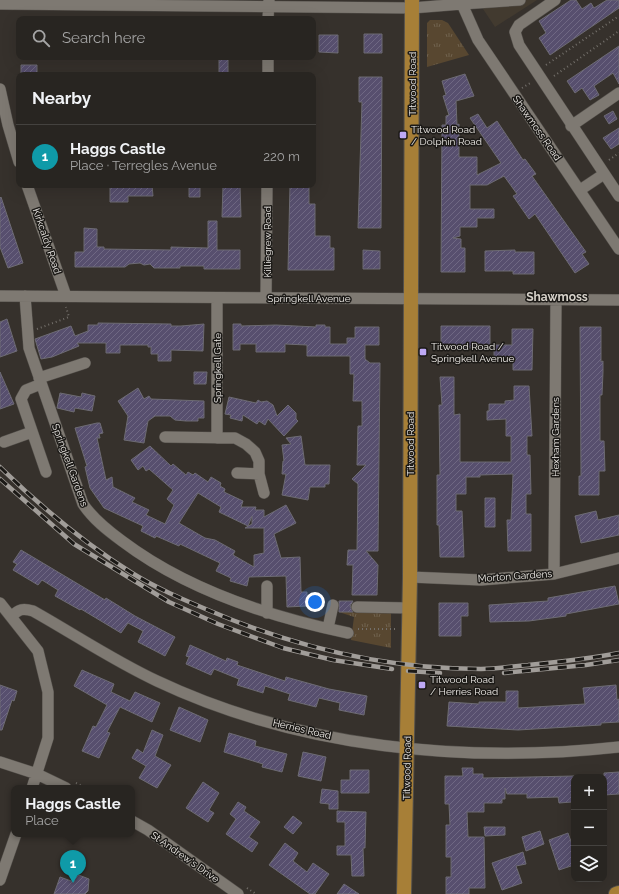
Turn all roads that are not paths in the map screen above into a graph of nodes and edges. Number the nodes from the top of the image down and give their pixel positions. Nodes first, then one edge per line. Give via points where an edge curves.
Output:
1 (520, 0) edge
2 (555, 0) edge
3 (461, 2) edge
4 (269, 3) edge
5 (0, 4) edge
6 (412, 4) edge
7 (268, 16) edge
8 (268, 60) edge
9 (268, 72) edge
10 (0, 89) edge
11 (619, 93) edge
12 (571, 126) junction
13 (16, 148) edge
14 (604, 174) junction
15 (28, 188) edge
16 (267, 188) edge
17 (580, 190) junction
18 (619, 196) edge
19 (619, 249) edge
20 (0, 296) edge
21 (25, 296) junction
22 (64, 296) junction
23 (217, 298) junction
24 (266, 298) junction
25 (411, 299) junction
26 (556, 300) junction
27 (619, 300) edge
28 (85, 363) dead end
29 (40, 381) junction
30 (32, 432) junction
31 (164, 436) dead end
32 (217, 438) junction
33 (4, 442) dead end
34 (46, 472) dead end
35 (237, 474) dead end
36 (259, 474) junction
37 (264, 493) dead end
38 (619, 558) edge
39 (554, 574) junction
40 (410, 577) junction
41 (267, 586) dead end
42 (0, 603) edge
43 (333, 605) dead end
44 (357, 607) dead end
45 (409, 608) junction
46 (267, 613) junction
47 (12, 616) junction
48 (328, 628) junction
49 (348, 633) road end
50 (619, 747) edge
51 (407, 748) junction
52 (0, 762) edge
53 (37, 774) junction
54 (33, 785) edge
55 (60, 785) edge
56 (135, 823) edge
57 (15, 837) edge
58 (0, 880) edge
59 (405, 892) edge
60 (619, 893) edge
61 (238, 894) edge
62 (616, 894) edge

1 - 3 street via 499,3
2 - 12 street via 519,26 515,32 519,45
3 - 6 street
3 - 17 street, Shawmoss Road via 473,33
4 - 5 street
4 - 6 street
4 - 7 street
6 - 25 main road, Titwood Road
8 - 9 street
10 - 13 street
11 - 12 street
12 - 14 street
14 - 17 street
14 - 18 street
15 - 22 street, Kirkcaldy Road
16 - 24 street, Killiegrew Road
17 - 19 street, Shawmoss Road
20 - 21 street, Springkell Avenue
21 - 22 street, Springkell Avenue
21 - 29 street, Springkell Gardens via 29,348
22 - 23 street, Springkell Avenue
23 - 24 street, Springkell Avenue
23 - 32 street, Springkell Gate
24 - 25 street, Springkell Avenue
25 - 26 street, Springkell Avenue
25 - 40 main road, Titwood Road
26 - 27 street, Springkell Avenue
26 - 39 street, Hexham Gardens
28 - 29 street
29 - 30 street via 26,390 21,399
29 - 46 street, Springkell Gardens via 83,504 90,515 131,548 151,560 227,598
30 - 33 street
30 - 34 street
31 - 32 street
32 - 36 street via 235,438 246,444 255,452 259,461
35 - 36 street
36 - 37 street
38 - 39 street, Morton Gardens
39 - 40 street, Morton Gardens via 481,580
40 - 45 main road, Titwood Road
41 - 46 street
42 - 47 street
43 - 48 street
44 - 45 street
45 - 51 main road, Titwood Road
46 - 48 street, Springkell Gardens
47 - 51 street, Herries Road via 26,608 157,681 253,717 305,732
47 - 53 street via 38,651 48,692 48,738
48 - 49 street, Springkell Gardens
50 - 51 street, Herries Road via 524,754
51 - 59 main road, Titwood Road
52 - 53 street
53 - 54 street
53 - 55 street
56 - 61 street, St Andrew's Drive
57 - 58 street
60 - 62 main road

